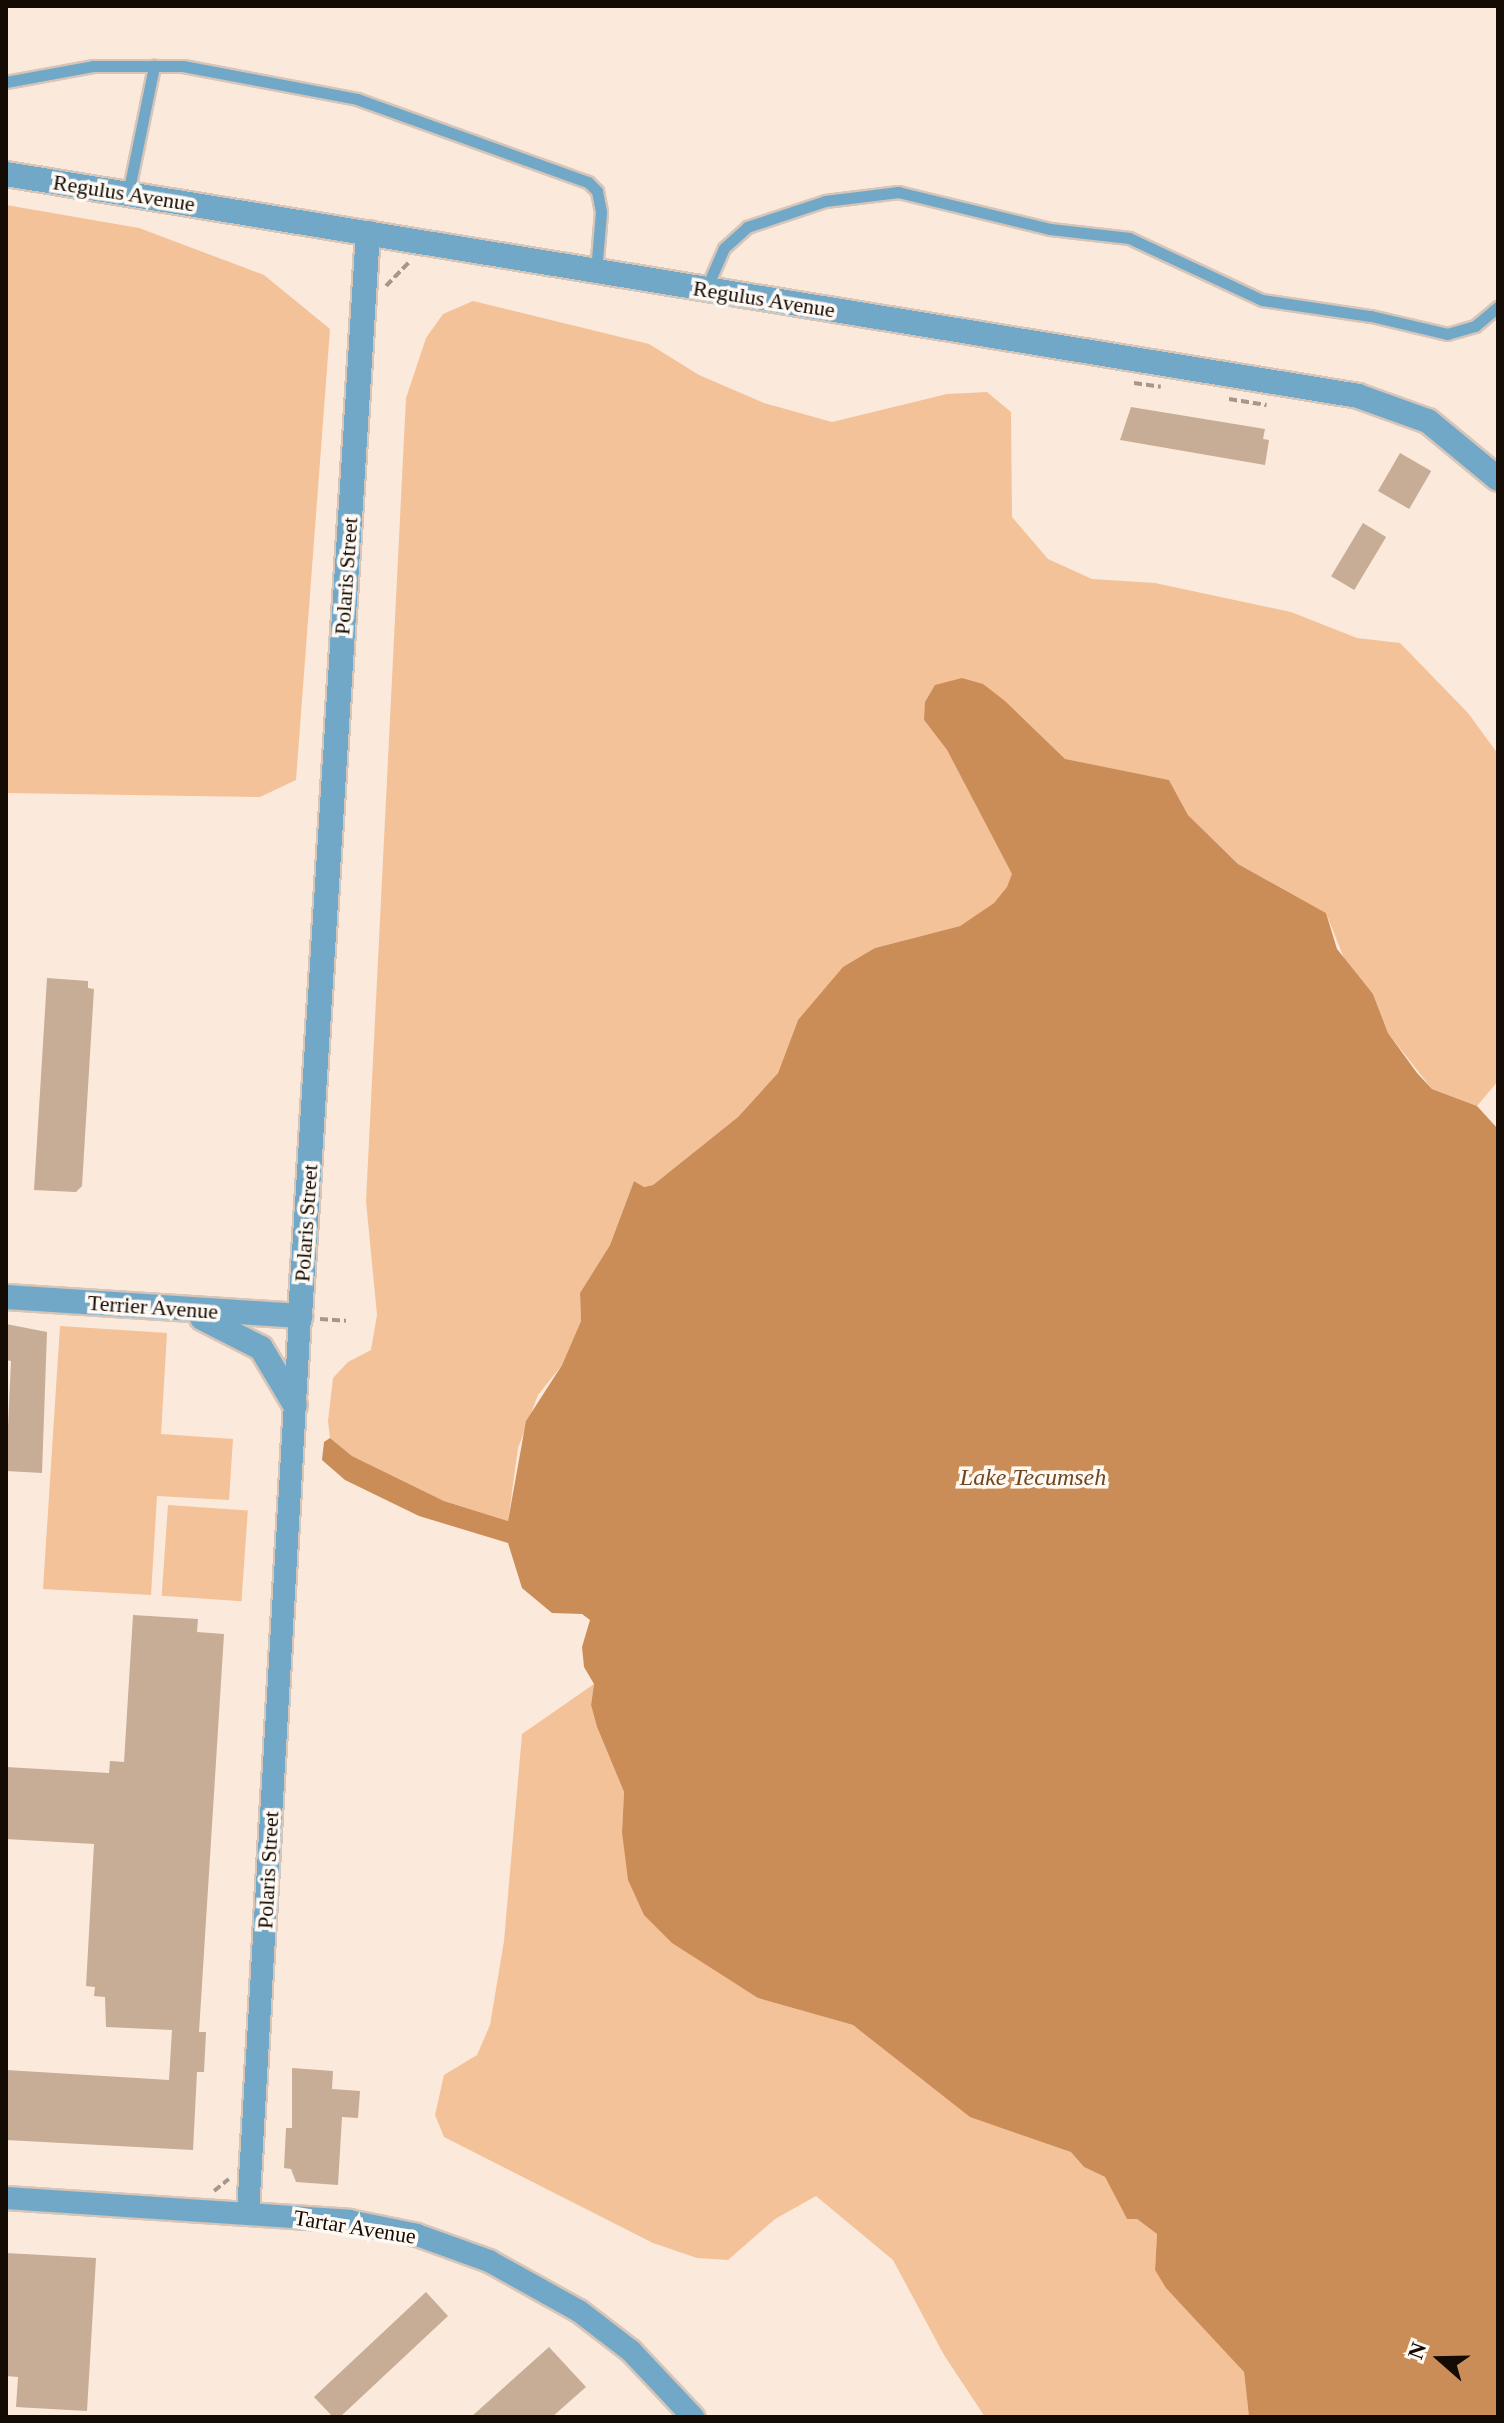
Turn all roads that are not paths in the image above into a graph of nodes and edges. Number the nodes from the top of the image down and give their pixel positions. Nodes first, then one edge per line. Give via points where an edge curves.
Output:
1 (154, 66) junction
2 (6, 82) edge
3 (6, 174) edge
4 (128, 194) junction
5 (368, 233) junction
6 (596, 271) junction
7 (706, 289) junction
8 (1498, 307) edge
9 (1498, 479) edge
10 (6, 1297) edge
11 (178, 1308) junction
12 (309, 1310) junction
13 (295, 1405) junction
14 (6, 2198) edge
15 (248, 2213) junction
16 (693, 2417) edge

1 - 2 lane via 93,66
1 - 4 lane
1 - 6 lane via 183,66 357,99 574,173 597,191 601,212
3 - 4 street, Regulus Avenue
4 - 5 street, Regulus Avenue
5 - 6 street, Regulus Avenue
5 - 12 street, Polaris Street
6 - 7 street, Regulus Avenue
7 - 8 lane via 724,248 747,227 825,201 898,192 1050,229 1129,238 1262,300 1447,334 1475,326
7 - 9 street, Regulus Avenue via 1358,396 1428,421
10 - 11 street, Terrier Avenue
11 - 12 street, Terrier Avenue
11 - 13 street via 233,1329 261,1348
12 - 13 street, Polaris Street
13 - 15 street, Polaris Street
14 - 15 street, Tartar Avenue
15 - 16 street, Tartar Avenue via 378,2226 489,2261 548,2291 608,2332

